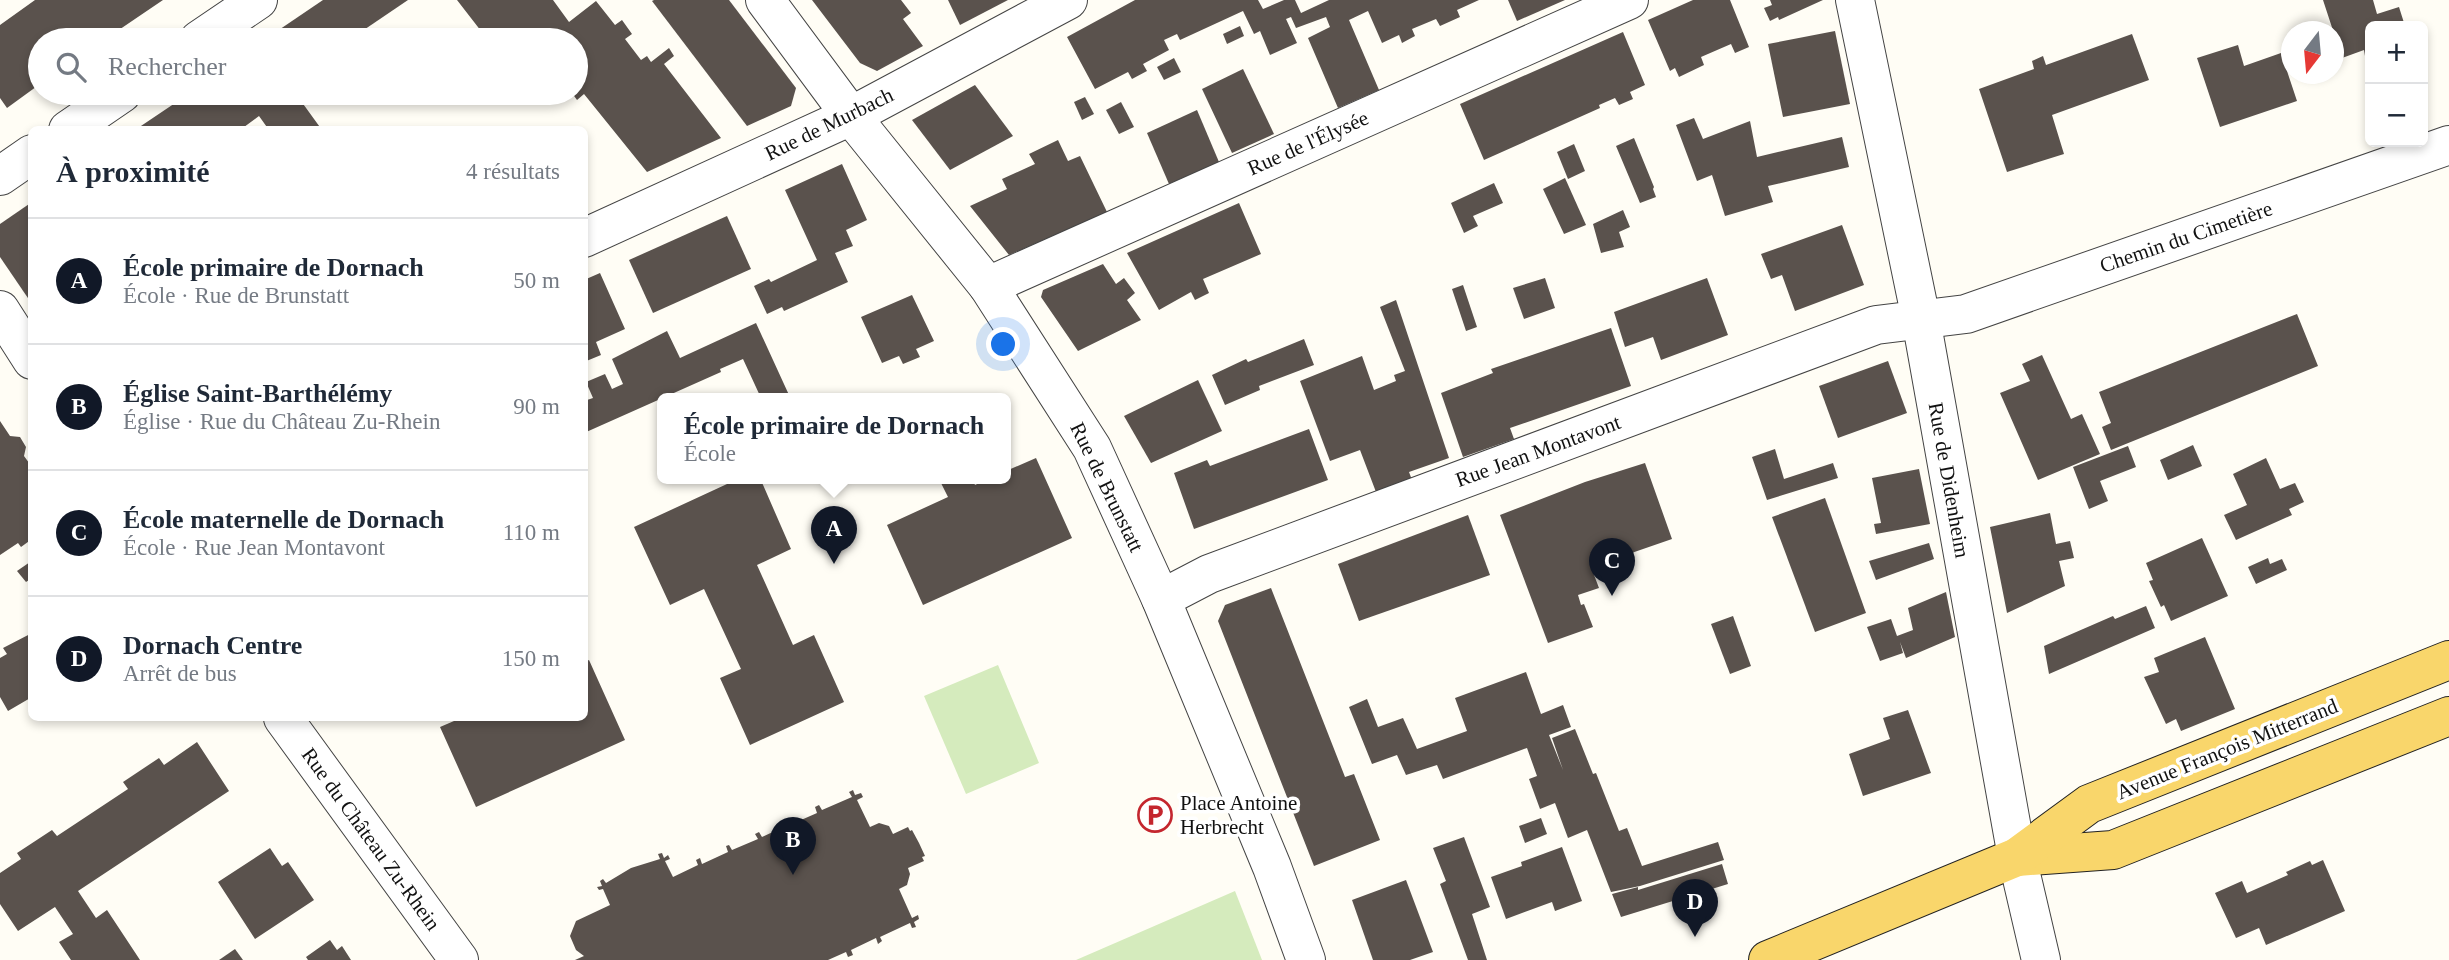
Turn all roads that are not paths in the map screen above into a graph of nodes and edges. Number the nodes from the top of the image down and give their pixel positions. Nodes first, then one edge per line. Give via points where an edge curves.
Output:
1 (258, 0) edge
2 (765, 0) edge
3 (1068, 0) edge
4 (1629, 0) edge
5 (1855, 0) edge
6 (217, 28) edge
7 (104, 105) edge
8 (851, 116) junction
9 (74, 126) edge
10 (2449, 145) edge
11 (28, 157) edge
12 (0, 176) edge
13 (588, 236) edge
14 (988, 286) junction
15 (0, 310) edge
16 (1921, 319) junction
17 (28, 354) edge
18 (1161, 599) junction
19 (2449, 660) edge
20 (2449, 716) edge
21 (285, 721) edge
22 (2017, 857) junction
23 (459, 960) edge
24 (1306, 960) edge
25 (1768, 960) edge
26 (2041, 960) edge

1 - 6 street
2 - 8 street, Rue de Brunstatt
3 - 8 street, Rue de Murbach
4 - 14 street, Rue de l'Élysée
5 - 16 street, Rue de Didenheim
7 - 9 street
8 - 13 street, Rue de Murbach
8 - 14 street, Rue de Brunstatt
10 - 16 street, Chemin du Cimetière via 1966,314
11 - 12 street
14 - 18 street, Rue de Brunstatt via 1092,448
15 - 17 street
16 - 18 street, Rue Jean Montavont via 1876,325 1209,574
16 - 22 street, Rue de Didenheim
18 - 24 street, Rue de Brunstatt
19 - 22 main road, Avenue François Mitterrand via 2089,804
20 - 22 main road, Avenue François Mitterrand via 2113,850
21 - 23 street, Rue du Château Zu-Rhein
22 - 25 main road, Avenue François Mitterrand
22 - 26 street, Rue de Didenheim

